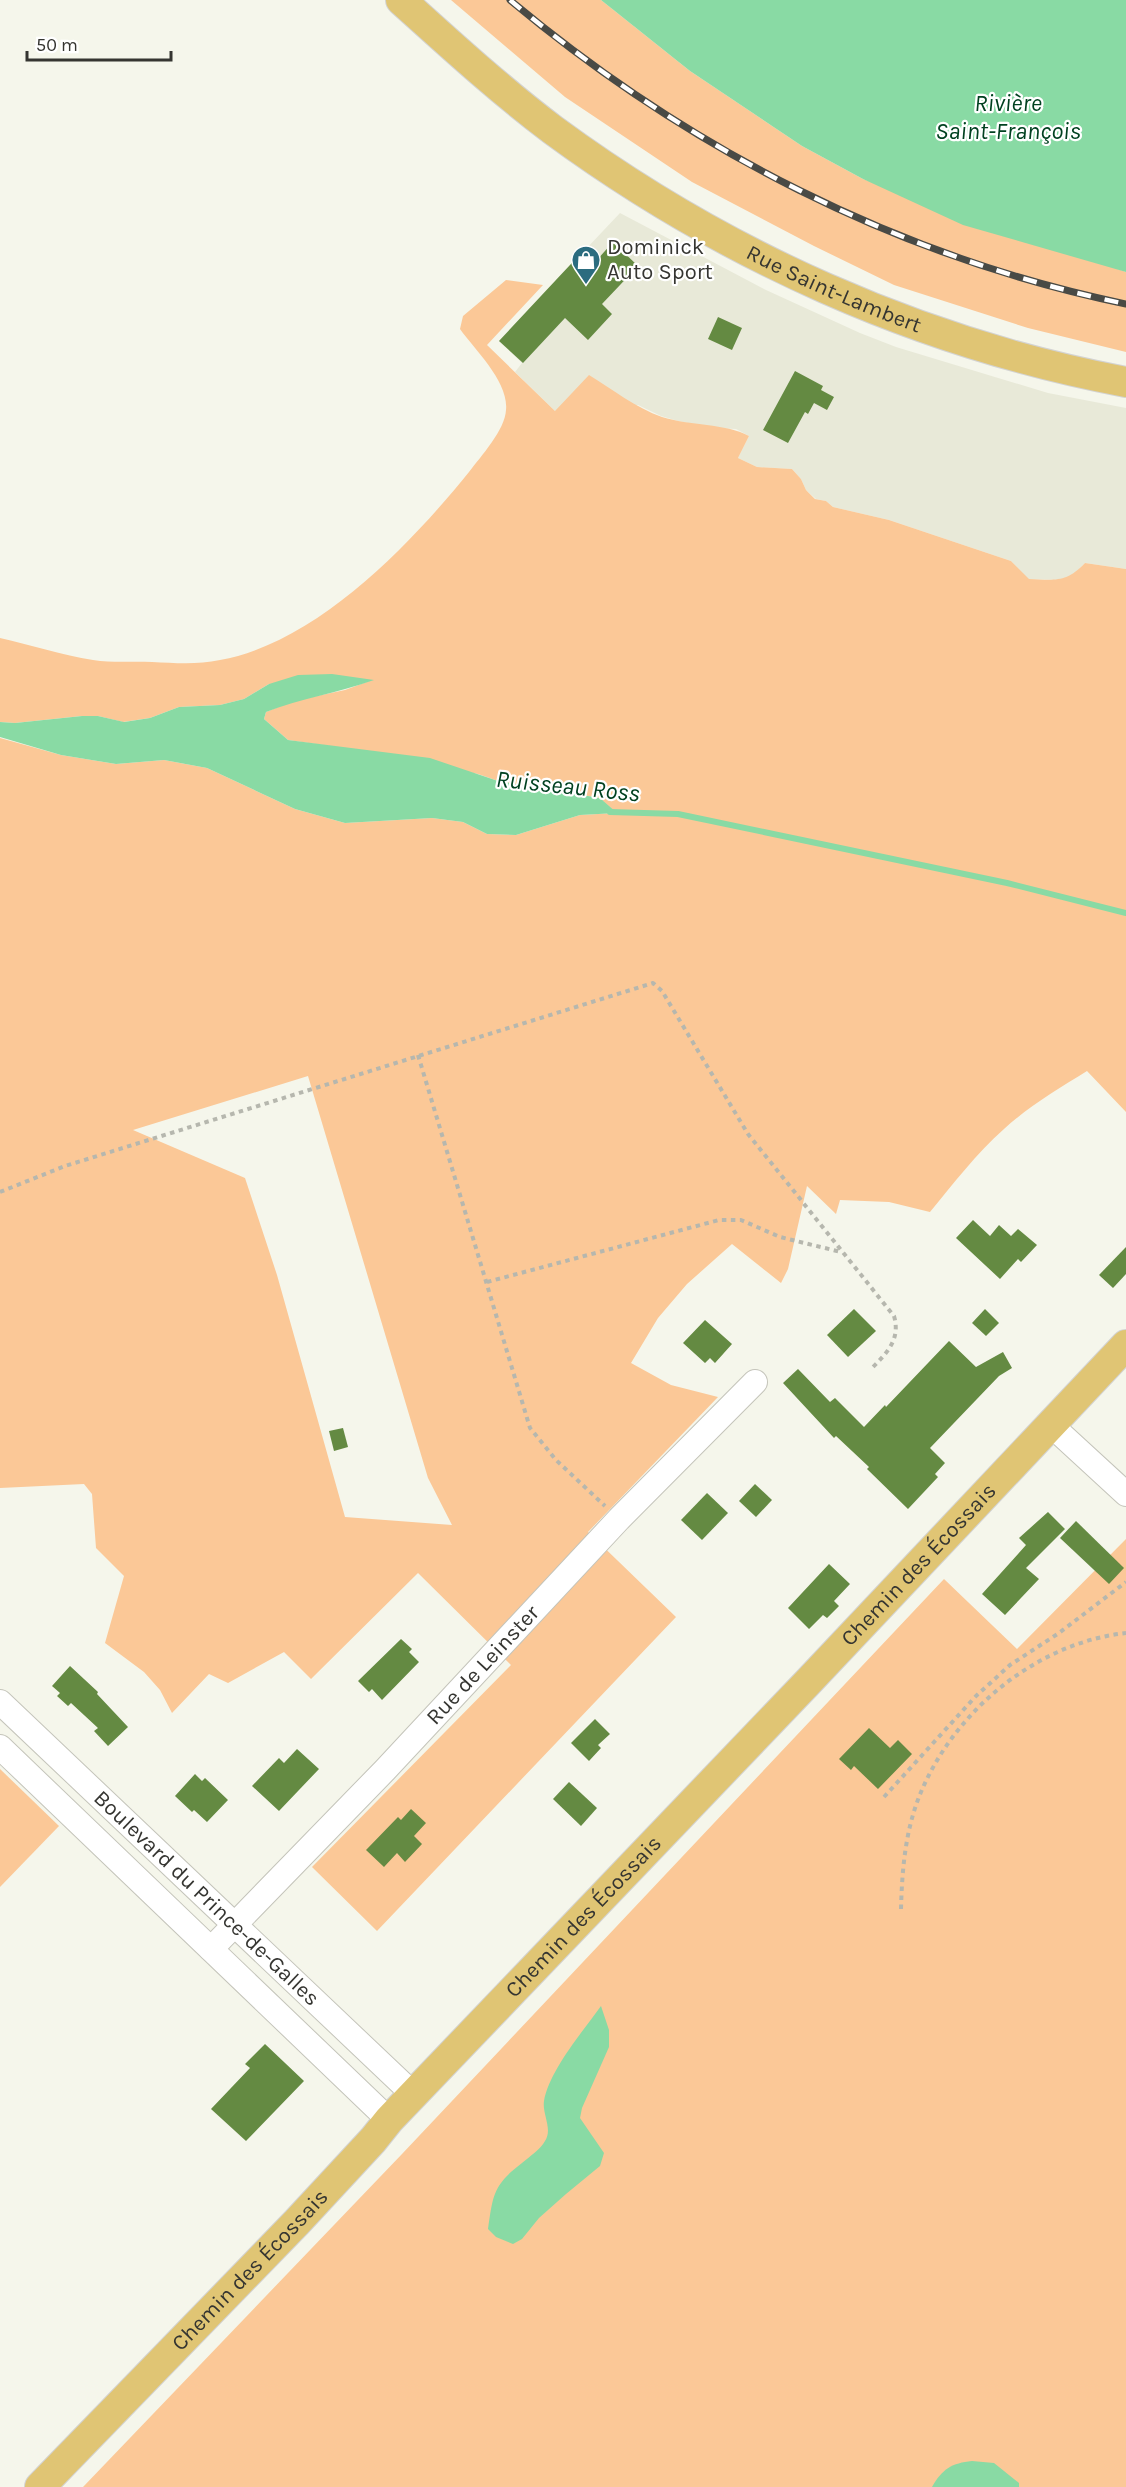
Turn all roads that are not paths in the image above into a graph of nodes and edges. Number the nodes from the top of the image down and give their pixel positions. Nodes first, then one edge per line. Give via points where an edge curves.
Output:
1 (401, 0) edge
2 (1126, 382) edge
3 (1126, 1345) edge
4 (755, 1382) dead end
5 (1051, 1425) junction
6 (1126, 1494) edge
7 (0, 1702) edge
8 (0, 1747) edge
9 (235, 1924) junction
10 (211, 1949) junction
11 (413, 2094) junction
12 (389, 2120) junction
13 (40, 2487) edge

1 - 2 main road, Rue Saint-Lambert via 552,128 635,186 732,243 815,284 919,326 1006,354
3 - 5 main road, Chemin des Écossais
4 - 9 street, Rue de Leinster via 619,1519 377,1779
5 - 6 street
5 - 11 main road, Chemin des Écossais
7 - 9 street, Boulevard du Prince-de-Galles
8 - 10 street, Boulevard du Prince-de-Galles
9 - 10 street, Rue de Leinster
9 - 11 street, Boulevard du Prince-de-Galles
10 - 12 street, Boulevard du Prince-de-Galles
11 - 12 main road, Chemin des Écossais
12 - 13 main road, Chemin des Écossais via 297,2222

